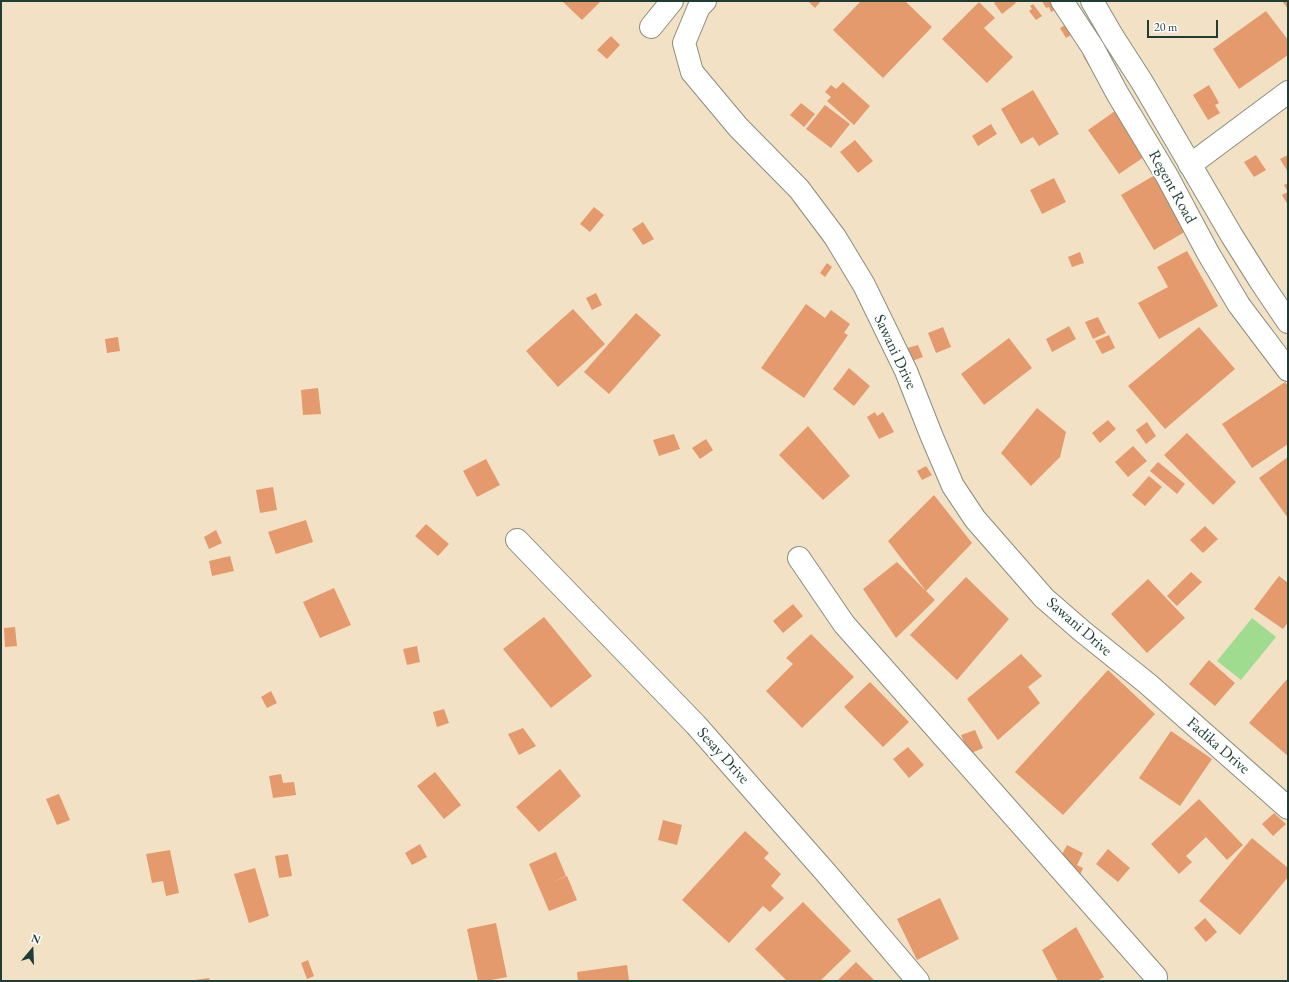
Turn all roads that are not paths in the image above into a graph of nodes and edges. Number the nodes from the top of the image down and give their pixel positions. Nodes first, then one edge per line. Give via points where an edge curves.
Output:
1 (672, 1) edge
2 (705, 1) edge
3 (1092, 1) edge
4 (1065, 2) edge
5 (652, 28) dead end
6 (1288, 92) edge
7 (1190, 165) junction
8 (1288, 322) edge
9 (1288, 370) edge
10 (517, 540) dead end
11 (799, 558) dead end
12 (1148, 684) joint
13 (1288, 808) edge
14 (1159, 980) edge
15 (918, 981) edge

1 - 5 street
2 - 12 street, Sawani Drive via 699,8 684,43 692,72 738,127 798,189 835,237 864,285 902,363 953,486 975,519 1044,598
3 - 7 street, Regent Road
4 - 9 street, Regent Road via 1167,176 1208,253 1240,305
6 - 7 street
7 - 8 street, Regent Road
10 - 15 street, Sesay Drive via 696,725
11 - 14 street via 844,624
12 - 13 street, Fadika Drive

